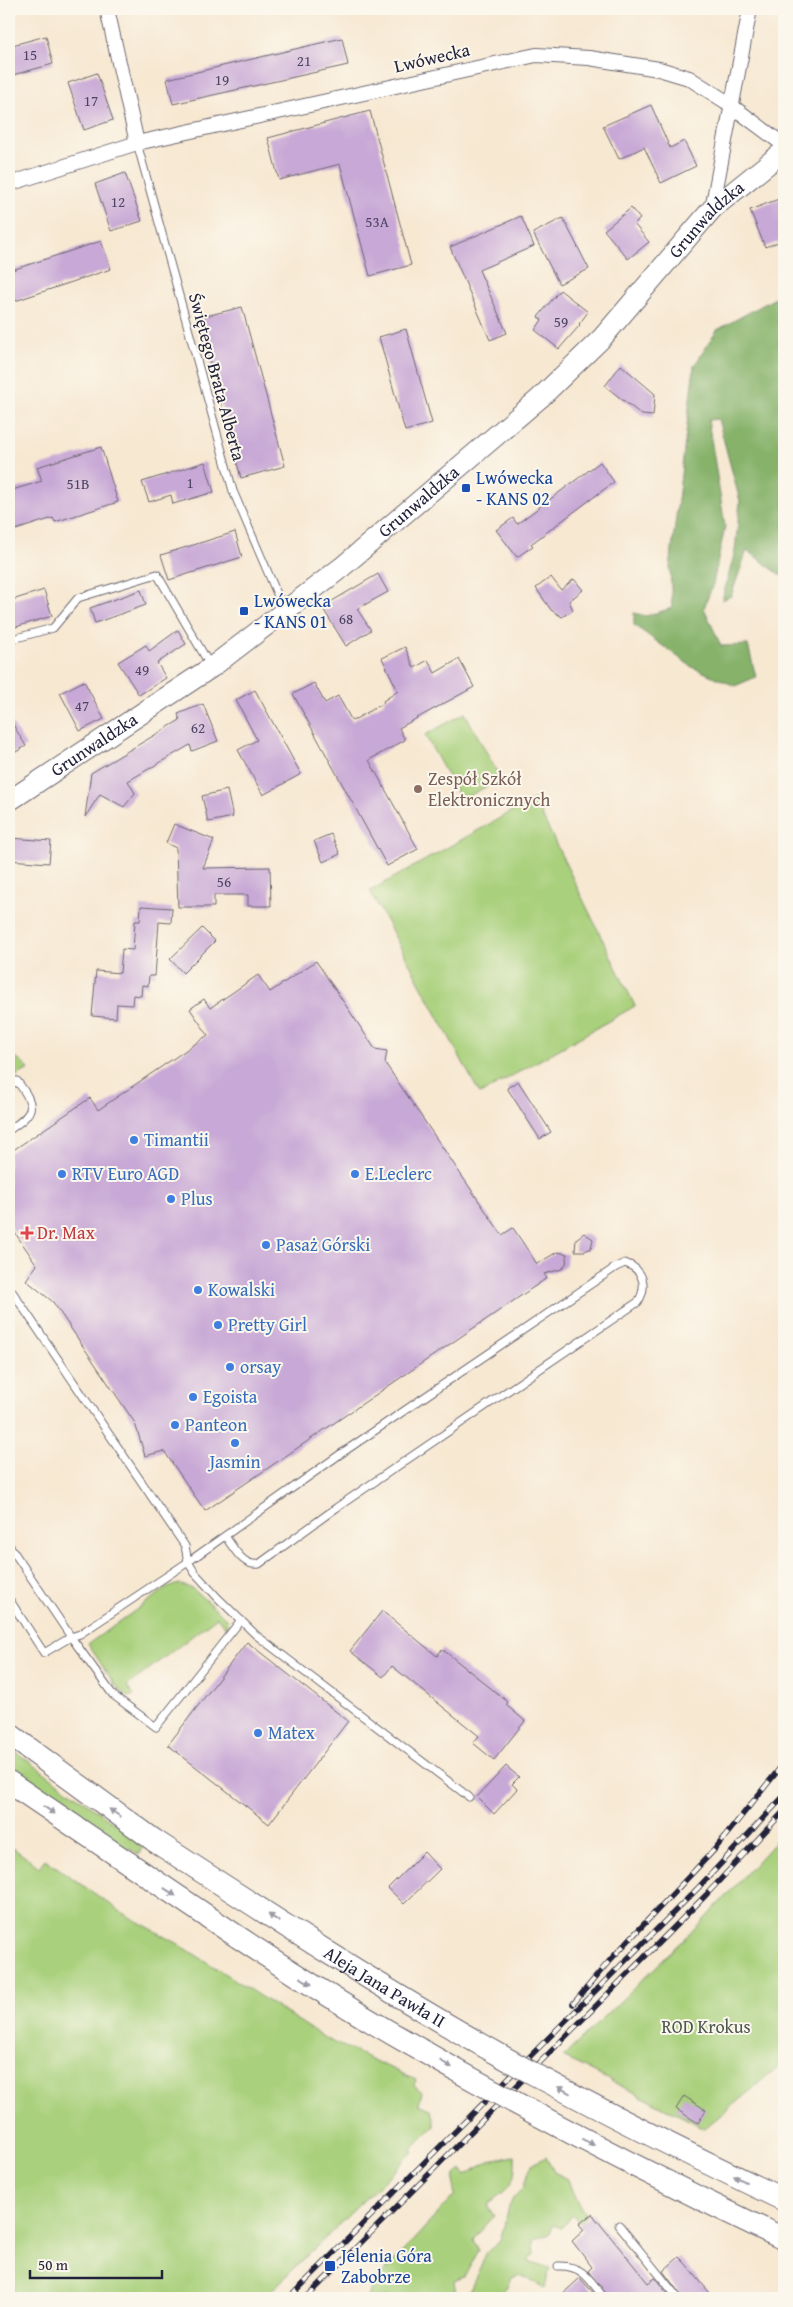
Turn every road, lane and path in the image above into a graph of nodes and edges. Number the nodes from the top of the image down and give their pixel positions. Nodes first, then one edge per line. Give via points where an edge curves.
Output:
1 (106, 9) edge
2 (750, 9) edge
3 (731, 105) junction
4 (137, 144) junction
5 (784, 145) edge
6 (784, 151) edge
7 (9, 184) edge
8 (712, 209) junction
9 (285, 612) junction
10 (9, 640) edge
11 (212, 667) junction
12 (9, 801) edge
13 (9, 1086) edge
14 (9, 1130) edge
15 (9, 1286) edge
16 (225, 1536) junction
17 (9, 1545) edge
18 (188, 1562) junction
19 (9, 1601) edge
20 (241, 1620) junction
21 (72, 1637) junction
22 (9, 1734) edge
23 (9, 1782) edge
24 (469, 1797) dead end
25 (784, 2200) edge
26 (619, 2225) dead end
27 (784, 2239) edge
28 (558, 2266) dead end
29 (604, 2298) edge
30 (678, 2298) edge

1 - 4 street
2 - 3 street
3 - 4 street, Lwówecka via 689,78 659,69 589,58 536,55
3 - 5 street, Lwówecka
3 - 8 street
4 - 7 street, Lwówecka
4 - 9 lane, Świętego Brata Alberta via 233,491
6 - 8 street, Grunwaldzka
8 - 9 street, Grunwaldzka via 602,338 540,398
9 - 11 street, Grunwaldzka
10 - 11 lane via 53,628 78,598 157,574
11 - 12 street, Grunwaldzka
13 - 14 lane via 17,1081 31,1103 31,1111
15 - 18 lane via 185,1546
16 - 16 lane via 616,1267 625,1263 633,1266 640,1275 644,1285 638,1302 259,1564 246,1562
16 - 18 lane
17 - 21 lane
18 - 20 lane via 212,1592
18 - 21 lane
19 - 21 lane via 44,1653
20 - 21 lane via 156,1727 113,1695
20 - 24 lane via 269,1645
25 -> 22 main road, Aleja Jana Pawła II, bridge via 587,2103 328,1954 155,1841
23 -> 27 main road, Aleja Jana Pawła II, bridge via 308,1982 485,2087 675,2187
26 - 30 lane
28 - 29 lane via 571,2265 582,2271

